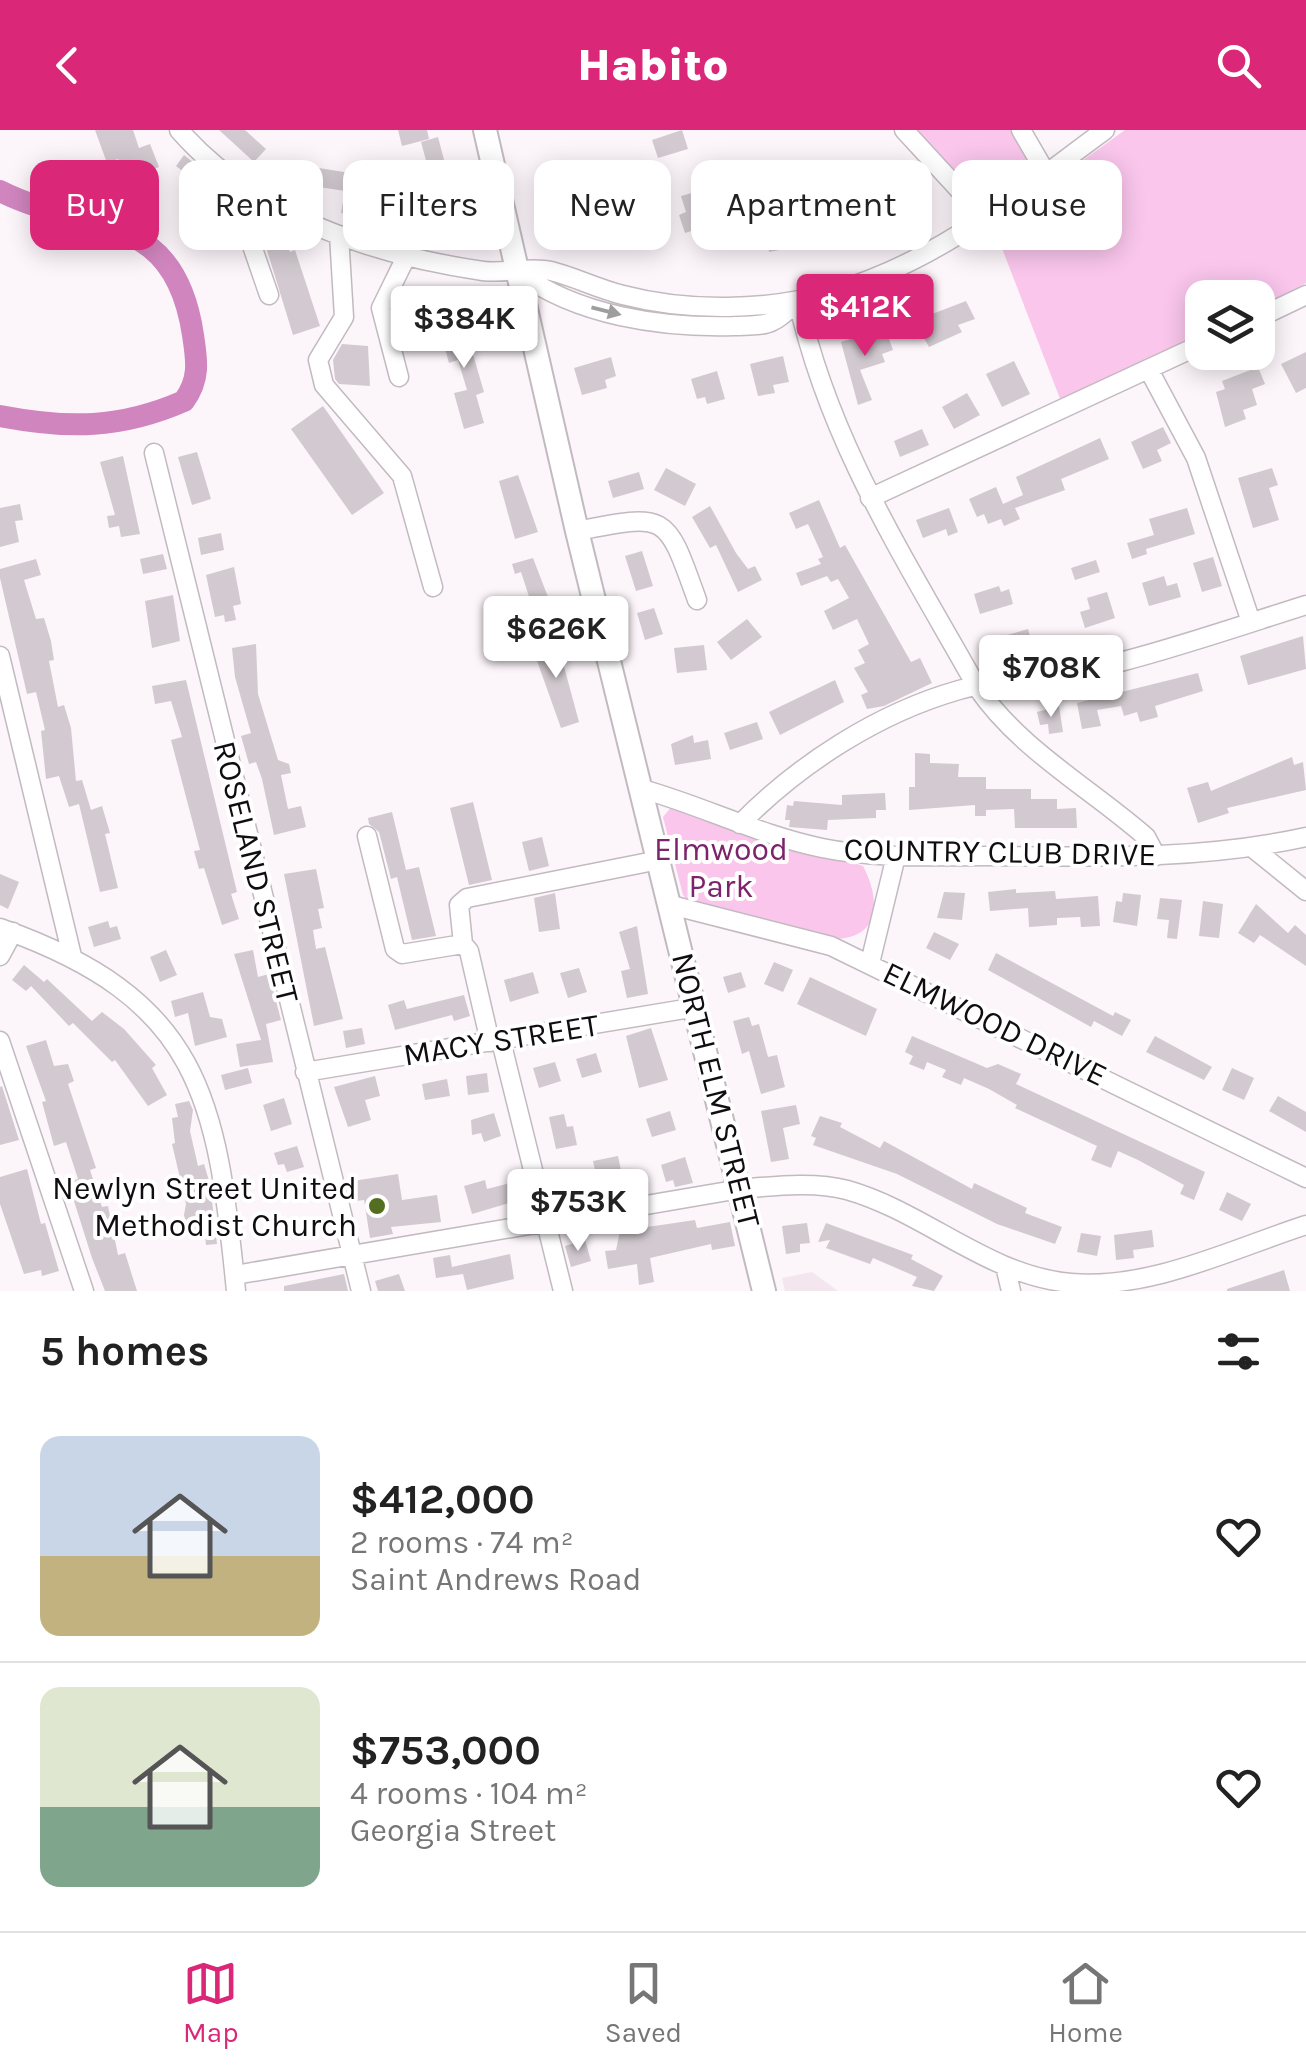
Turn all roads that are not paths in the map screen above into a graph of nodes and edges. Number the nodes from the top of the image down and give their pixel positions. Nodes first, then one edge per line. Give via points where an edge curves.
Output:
1 (178, 130) edge
2 (485, 130) edge
3 (904, 130) edge
4 (1020, 130) edge
5 (1105, 130) edge
6 (211, 160) edge
7 (1038, 160) edge
8 (1065, 160) edge
9 (952, 182) edge
10 (323, 229) edge
11 (339, 235) junction
12 (952, 239) edge
13 (253, 250) edge
14 (406, 257) junction
15 (518, 272) junction
16 (269, 295) dead end
17 (1306, 295) edge
18 (798, 301) junction
19 (1275, 310) edge
20 (1185, 352) edge
21 (1149, 370) junction
22 (399, 377) dead end
23 (154, 453) dead end
24 (870, 498) junction
25 (577, 530) junction
26 (433, 587) dead end
27 (698, 600) dead end
28 (1306, 605) edge
29 (1251, 622) junction
30 (0, 656) edge
31 (978, 686) junction
32 (642, 789) junction
33 (740, 824) junction
34 (368, 836) dead end
35 (1306, 837) edge
36 (1254, 849) junction
37 (896, 856) junction
38 (1156, 856) junction
39 (659, 860) junction
40 (1306, 891) edge
41 (670, 905) junction
42 (6, 930) edge
43 (463, 944) junction
44 (0, 956) edge
45 (72, 956) junction
46 (870, 963) junction
47 (697, 1007) junction
48 (0, 1041) edge
49 (495, 1041) junction
50 (306, 1072) junction
51 (1306, 1178) edge
52 (740, 1189) junction
53 (546, 1222) junction
54 (1306, 1225) edge
55 (352, 1256) junction
56 (1005, 1266) junction
57 (236, 1283) edge
58 (84, 1291) edge
59 (361, 1291) edge
60 (563, 1291) edge
61 (764, 1291) edge
62 (1011, 1291) edge

1 - 6 street
2 - 15 main road, NORTH ELM STREET
3 - 9 street
4 - 7 street
5 - 8 street
10 - 11 street
11 - 14 street
11 - 26 street via 344,317 318,360 324,385 402,476
12 - 18 street via 863,283
13 - 16 street
14 - 15 street
14 - 22 street via 381,308
15 - 18 street via 540,269 621,295 687,305
15 - 25 main road, NORTH ELM STREET
17 - 19 street
18 - 24 street via 836,429
20 - 21 street
21 - 24 street
21 - 29 street via 1196,458
23 - 50 street, ROSELAND STREET
24 - 31 street
25 - 27 street via 655,521 678,546
25 - 32 main road, NORTH ELM STREET
28 - 29 street
29 - 31 street via 1126,660
30 - 45 street
31 - 33 street via 878,724 816,759
31 - 38 street via 1035,748 1146,836
32 - 33 street, COUNTRY CLUB DRIVE
32 - 39 main road, NORTH ELM STREET
33 - 37 street, COUNTRY CLUB DRIVE via 826,849
34 - 43 street via 394,949 402,954
35 - 36 street, COUNTRY CLUB DRIVE
36 - 38 street, COUNTRY CLUB DRIVE
36 - 40 street
37 - 38 street, COUNTRY CLUB DRIVE
37 - 46 street
39 - 41 main road, NORTH ELM STREET
39 - 43 street via 467,898 459,905
41 - 46 street, ELMWOOD DRIVE via 780,930
41 - 47 main road, NORTH ELM STREET
42 - 44 street
42 - 45 street
43 - 49 street
45 - 57 street via 144,1010 186,1058 215,1129
46 - 51 street, ELMWOOD DRIVE
47 - 49 street, MACY STREET
47 - 52 main road, NORTH ELM STREET
48 - 58 street
49 - 50 street, MACY STREET
49 - 53 street
50 - 55 street, ROSELAND STREET
52 - 53 street
52 - 56 street via 843,1189 889,1205
52 - 61 main road, NORTH ELM STREET
53 - 55 street
53 - 60 street
54 - 56 street via 1108,1285 1067,1283
55 - 57 street
55 - 59 street, ROSELAND STREET
56 - 62 street

